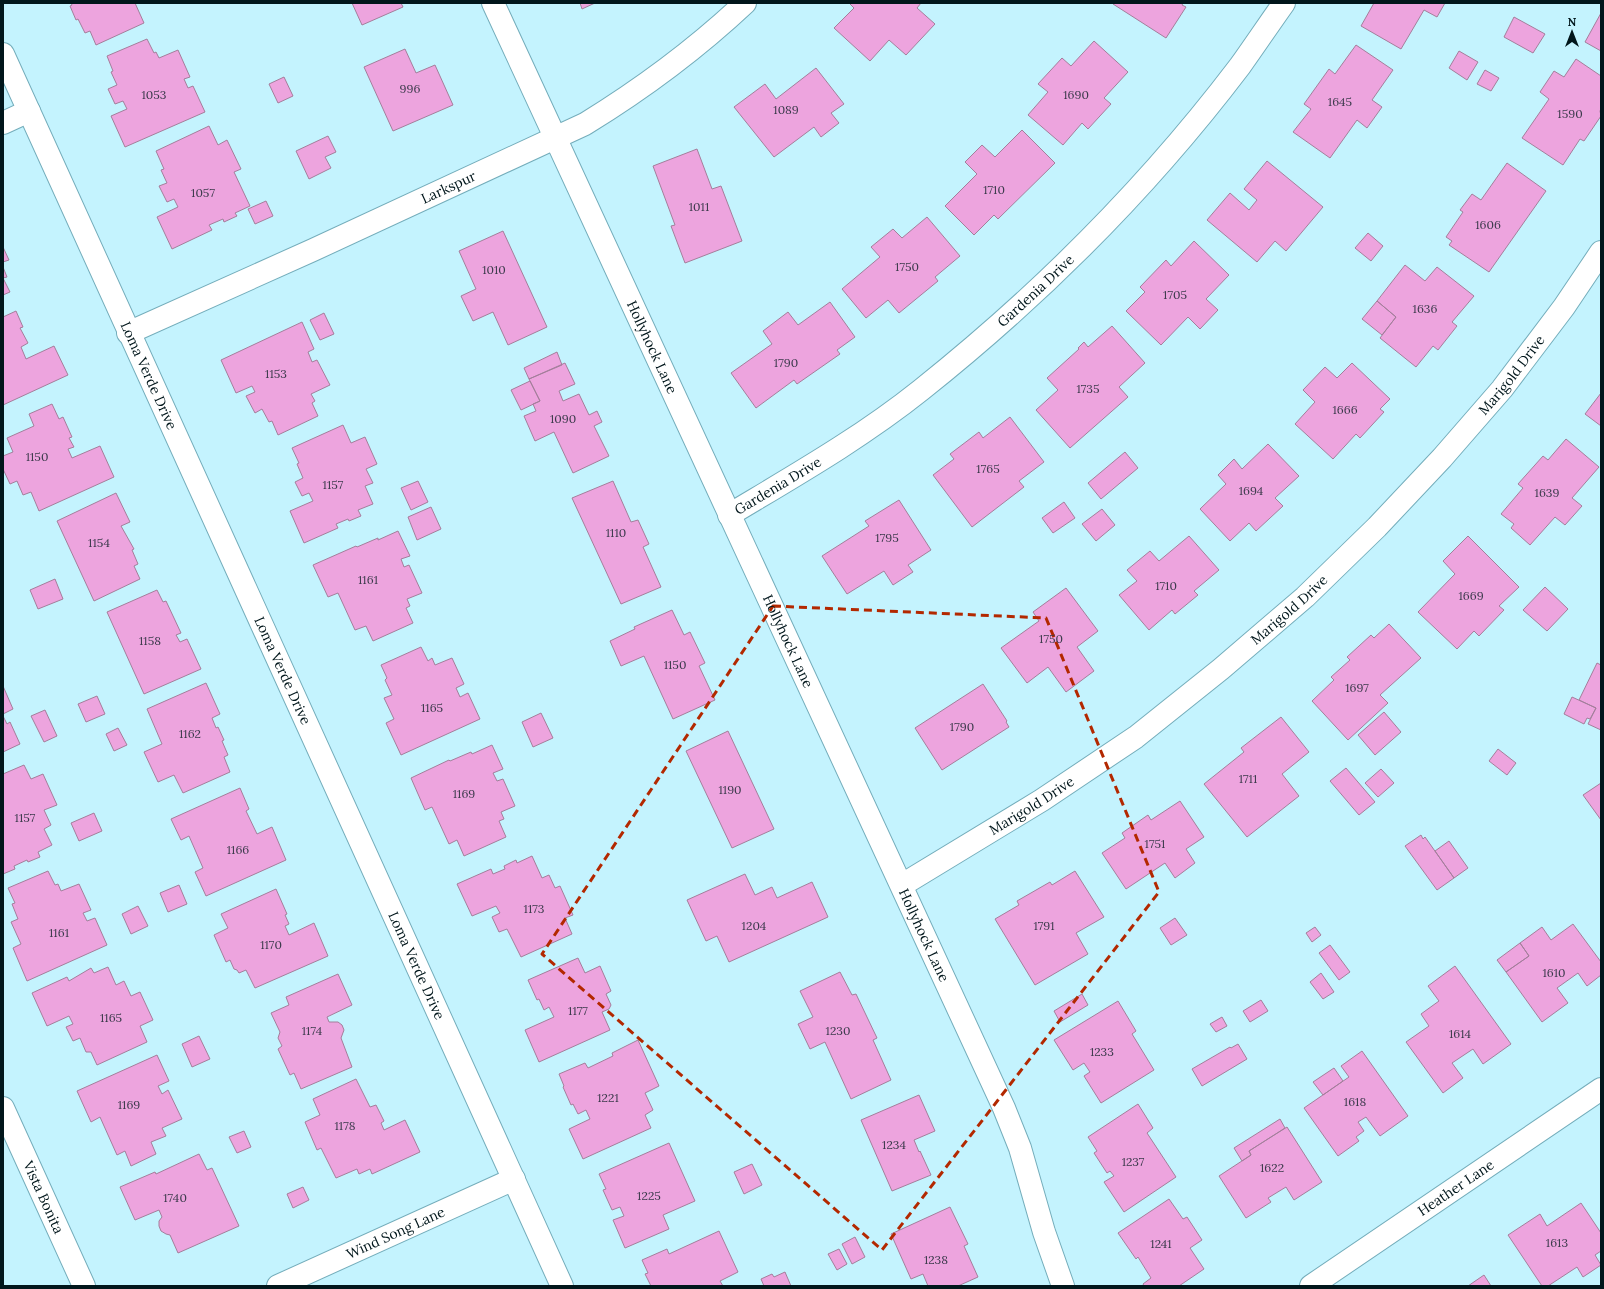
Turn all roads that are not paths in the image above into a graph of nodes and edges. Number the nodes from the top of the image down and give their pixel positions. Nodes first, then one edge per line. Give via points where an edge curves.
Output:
1 (493, 3) edge
2 (745, 3) edge
3 (1284, 3) edge
4 (3, 54) edge
5 (29, 111) junction
6 (3, 123) edge
7 (556, 138) junction
8 (1601, 252) edge
9 (128, 333) junction
10 (729, 515) junction
11 (902, 886) junction
12 (1601, 1089) edge
13 (3, 1108) edge
14 (514, 1179) junction
15 (84, 1286) edge
16 (278, 1286) edge
17 (562, 1286) edge
18 (1063, 1286) edge
19 (1311, 1286) edge

1 - 7 street, Hollyhock Lane
2 - 7 street, Larkspur via 678,60 628,98
3 - 10 street, Gardenia Drive via 1240,65 1176,145 1064,266 920,391 844,446
4 - 5 street, Loma Verde Drive
5 - 6 street
5 - 9 street, Loma Verde Drive
7 - 9 street, Larkspur
7 - 10 street, Hollyhock Lane
8 - 11 street, Marigold Drive via 1564,307 1497,395 1378,527 1305,597 1221,670 1136,737 1042,800
9 - 14 street, Loma Verde Drive
10 - 11 street, Hollyhock Lane
11 - 18 street, Hollyhock Lane via 1004,1108 1024,1161 1044,1232
12 - 19 street, Heather Lane
13 - 15 street, Vista Bonita
14 - 16 street, Wind Song Lane
14 - 17 street, Loma Verde Drive

